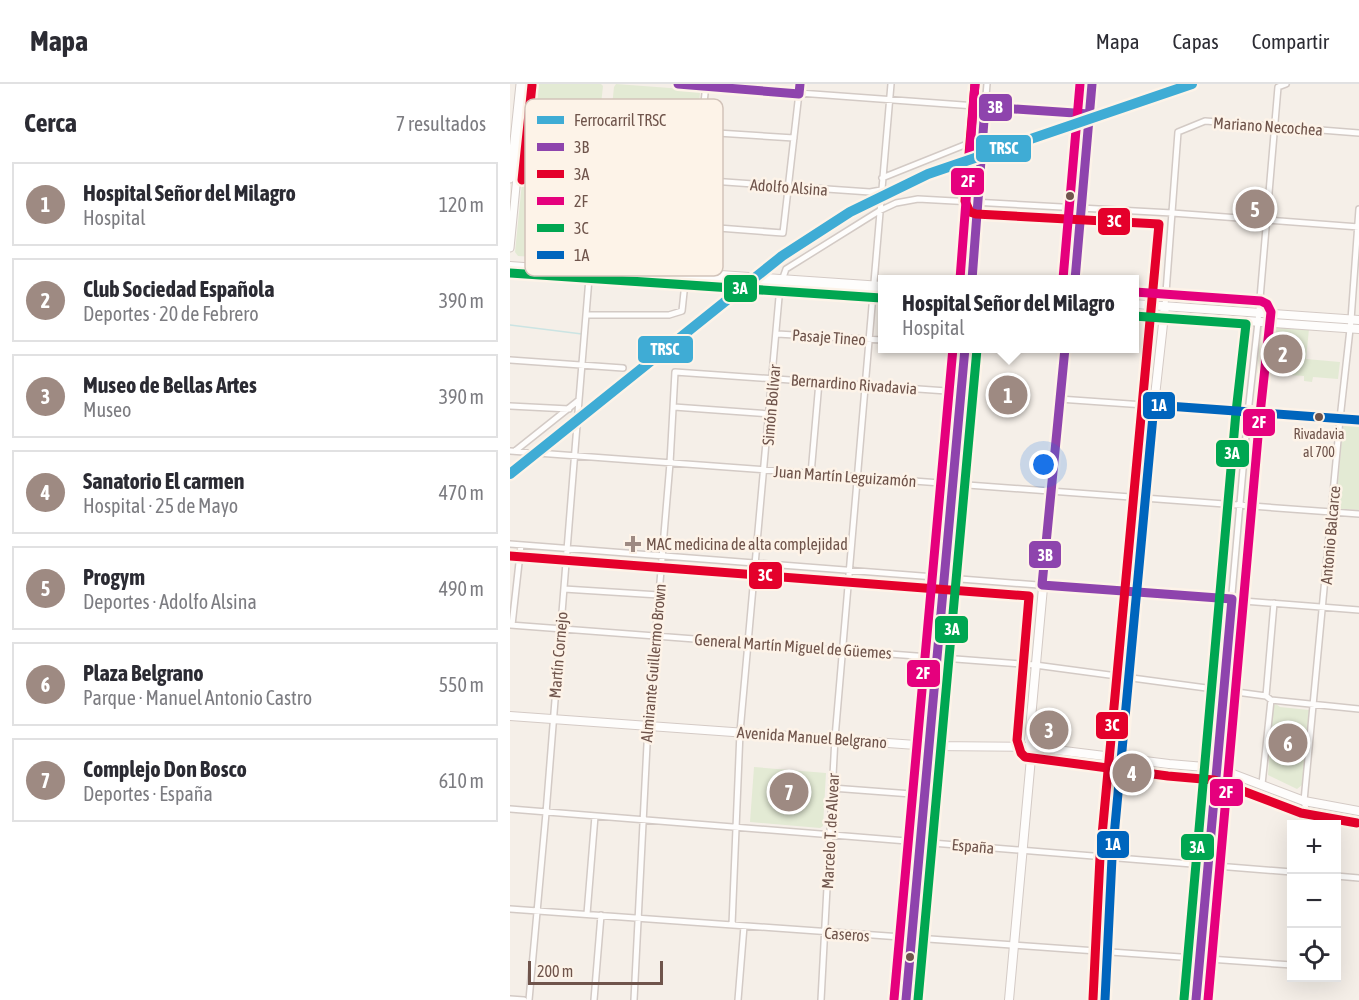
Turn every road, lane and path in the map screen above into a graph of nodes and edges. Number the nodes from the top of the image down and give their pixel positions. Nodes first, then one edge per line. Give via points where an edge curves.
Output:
1 (520, 84) edge
2 (526, 84) edge
3 (678, 84) edge
4 (800, 84) edge
5 (891, 84) edge
6 (987, 84) edge
7 (1085, 84) edge
8 (1092, 84) edge
9 (1286, 84) edge
10 (706, 85) edge
11 (799, 94) junction
12 (889, 99) junction
13 (985, 107) junction
14 (1085, 114) junction
15 (1274, 127) junction
16 (723, 133) edge
17 (1359, 133) edge
18 (794, 138) junction
19 (982, 138) junction
20 (513, 166) edge
21 (882, 178) junction
22 (510, 179) edge
23 (723, 182) edge
24 (789, 188) junction
25 (881, 190) junction
26 (977, 202) junction
27 (1078, 208) junction
28 (1359, 209) edge
29 (879, 211) junction
30 (1172, 213) junction
31 (1265, 221) junction
32 (1358, 227) edge
33 (723, 228) edge
34 (510, 248) edge
35 (510, 261) edge
36 (525, 262) edge
37 (510, 266) edge
38 (525, 267) edge
39 (878, 275) edge
40 (972, 275) edge
41 (1069, 275) edge
42 (1074, 275) edge
43 (589, 276) edge
44 (687, 276) joint
45 (781, 283) junction
46 (878, 289) edge
47 (1139, 305) edge
48 (1165, 311) junction
49 (1139, 313) edge
50 (586, 315) junction
51 (1259, 318) junction
52 (1355, 324) edge
53 (777, 334) junction
54 (870, 340) junction
55 (878, 340) edge
56 (965, 353) edge
57 (1064, 353) edge
58 (510, 360) edge
59 (582, 365) junction
60 (622, 368) dead end
61 (675, 372) joint
62 (773, 378) junction
63 (819, 381) junction
64 (867, 384) junction
65 (961, 392) junction
66 (1059, 399) junction
67 (579, 400) junction
68 (1154, 405) junction
69 (510, 406) edge
70 (674, 407) junction
71 (568, 409) junction
72 (1248, 412) junction
73 (770, 414) junction
74 (1340, 419) junction
75 (1359, 420) edge
76 (512, 451) edge
77 (575, 456) junction
78 (670, 463) junction
79 (765, 471) junction
80 (810, 474) junction
81 (858, 477) junction
82 (953, 484) junction
83 (1051, 491) junction
84 (1145, 498) junction
85 (1239, 506) junction
86 (1332, 512) junction
87 (1359, 514) edge
88 (510, 544) edge
89 (521, 544) junction
90 (567, 548) junction
91 (662, 555) junction
92 (756, 562) junction
93 (849, 570) junction
94 (945, 577) junction
95 (1042, 585) junction
96 (564, 589) junction
97 (1136, 592) junction
98 (659, 595) junction
99 (1232, 599) junction
100 (1274, 603) junction
101 (1323, 606) junction
102 (1359, 609) edge
103 (511, 625) edge
104 (560, 629) junction
105 (655, 636) junction
106 (748, 644) junction
107 (843, 650) junction
108 (938, 657) junction
109 (1035, 665) junction
110 (1129, 677) junction
111 (1224, 691) junction
112 (1268, 698) junction
113 (1315, 704) junction
114 (1359, 709) edge
115 (510, 716) edge
116 (553, 720) junction
117 (648, 725) junction
118 (741, 732) junction
119 (835, 738) junction
120 (930, 746) junction
121 (1032, 747) junction
122 (1120, 759) junction
123 (1217, 768) junction
124 (1262, 784) junction
125 (832, 788) junction
126 (925, 795) junction
127 (1304, 801) junction
128 (510, 809) edge
129 (1359, 811) edge
130 (546, 813) junction
131 (595, 816) junction
132 (643, 819) junction
133 (1305, 820) edge
134 (736, 827) junction
135 (830, 834) junction
136 (921, 841) junction
137 (1022, 850) junction
138 (1112, 858) junction
139 (1209, 865) junction
140 (1287, 872) edge
141 (1341, 876) edge
142 (1359, 878) edge
143 (510, 909) edge
144 (537, 911) junction
145 (587, 914) junction
146 (601, 915) junction
147 (638, 918) junction
148 (732, 925) junction
149 (744, 926) junction
150 (824, 932) junction
151 (913, 939) junction
152 (1014, 946) junction
153 (1108, 953) junction
154 (1200, 960) junction
155 (1287, 965) edge
156 (510, 999) edge
157 (526, 1000) edge
158 (594, 1000) edge
159 (634, 1000) edge
160 (738, 1000) edge
161 (821, 1000) edge
162 (906, 1000) edge
163 (1008, 1000) edge
164 (1106, 1000) edge
165 (1196, 1000) edge

1 - 20 street
2 - 20 street
3 - 10 street
4 - 11 street
5 - 12 street, Marcelo T. de Alvear
6 - 13 street
7 - 14 main road
8 - 14 main road
9 - 15 street via 1278,87
10 - 11 street
11 - 12 street
11 - 18 street
12 - 13 street
12 - 21 street, Marcelo T. de Alvear
13 - 14 street
13 - 19 street
14 - 27 main road
15 - 17 street, Mariano Necochea
15 - 30 street, Mariano Necochea via 1205,122 1178,132
15 - 31 street
16 - 18 street
18 - 24 street
19 - 21 street
19 - 26 street
20 - 22 street
20 - 34 street
21 - 25 street, Marcelo T. de Alvear
23 - 24 street, Adolfo Alsina
24 - 25 street, Adolfo Alsina
24 - 33 street via 783,233
25 - 29 street, Marcelo T. de Alvear
26 - 27 street
26 - 29 street via 918,199
26 - 40 street
27 - 30 street
27 - 41 main road
27 - 42 main road
28 - 32 street, Antonio Balcarce
29 - 39 street, Marcelo T. de Alvear
29 - 45 street via 786,268
30 - 31 street
30 - 48 street
31 - 32 street
31 - 51 street
32 - 52 street, Antonio Balcarce
35 - 36 main road
37 - 38 main road
43 - 50 street, Martín Cornejo
44 - 45 main road
44 - 50 street via 682,311 669,315
45 - 46 main road
45 - 53 street, Simón Bolívar
46 - 54 street, Marcelo T. de Alvear
47 - 48 main road
48 - 49 main road
48 - 51 main road
48 - 68 main road
50 - 59 street, Martín Cornejo
51 - 52 main road
51 - 72 street
52 - 74 street, Antonio Balcarce
53 - 54 street, Pasaje Tineo
53 - 62 street, Simón Bolívar
54 - 55 street, Pasaje Tineo
54 - 64 street, Marcelo T. de Alvear
56 - 65 street
57 - 66 main road
58 - 59 street
59 - 60 street
59 - 67 street, Martín Cornejo
61 - 62 street, Bernardino Rivadavia
61 - 70 street, Almirante Guillermo Brown
62 - 63 street, Bernardino Rivadavia
62 - 73 street, Simón Bolívar
63 - 64 street, Bernardino Rivadavia
63 - 80 street
64 - 65 street, Bernardino Rivadavia
64 - 81 street, Marcelo T. de Alvear
65 - 82 street
66 - 68 street
66 - 83 main road
67 - 71 street
67 - 77 street, Martín Cornejo
68 - 72 street
68 - 84 main road
69 - 71 street
70 - 73 street
70 - 78 street, Almirante Guillermo Brown
71 - 76 street
72 - 74 street
72 - 85 street
73 - 79 street, Simón Bolívar
74 - 75 street
74 - 86 street, Antonio Balcarce
76 - 77 street, Juan Martín Leguizamón
77 - 78 street, Juan Martín Leguizamón
77 - 90 street, Martín Cornejo
78 - 79 street, Juan Martín Leguizamón
78 - 91 street, Almirante Guillermo Brown
79 - 80 street, Juan Martín Leguizamón
79 - 92 street, Simón Bolívar
80 - 81 street, Juan Martín Leguizamón
81 - 82 street, Juan Martín Leguizamón
81 - 93 street, Marcelo T. de Alvear
82 - 83 street, Juan Martín Leguizamón
82 - 94 street
83 - 84 street, Juan Martín Leguizamón
83 - 95 main road
84 - 85 street, Juan Martín Leguizamón
84 - 97 main road
85 - 86 street, Juan Martín Leguizamón
85 - 99 street
86 - 87 street, Juan Martín Leguizamón
86 - 101 street, Antonio Balcarce
88 - 89 street
89 - 90 street
89 - 103 street
90 - 91 street
90 - 96 street, Martín Cornejo
91 - 92 street
91 - 98 street, Almirante Guillermo Brown
92 - 93 street
92 - 106 street, Simón Bolívar
93 - 94 street
93 - 107 street, Marcelo T. de Alvear
94 - 95 street
94 - 108 street
95 - 97 street
95 - 109 main road
96 - 98 street
96 - 104 street, Martín Cornejo
97 - 99 street
97 - 110 main road
98 - 105 street, Almirante Guillermo Brown
99 - 100 street
99 - 111 street
100 - 101 street
100 - 112 street
101 - 102 street
101 - 113 street, Antonio Balcarce
103 - 104 street, General Martín Miguel de Güemes
104 - 105 street, General Martín Miguel de Güemes
104 - 116 street, Martín Cornejo
105 - 106 street, General Martín Miguel de Güemes
105 - 117 street, Almirante Guillermo Brown
106 - 107 street, General Martín Miguel de Güemes
106 - 118 street, Simón Bolívar
107 - 108 street, General Martín Miguel de Güemes
107 - 119 street, Marcelo T. de Alvear
108 - 109 street, General Martín Miguel de Güemes
108 - 120 street
109 - 110 street, General Martín Miguel de Güemes
109 - 121 main road via 1029,740
110 - 111 street, General Martín Miguel de Güemes
110 - 122 main road
111 - 112 street, General Martín Miguel de Güemes
111 - 123 street
112 - 113 street, General Martín Miguel de Güemes
112 - 124 street
113 - 114 street, General Martín Miguel de Güemes
113 - 127 street, Antonio Balcarce
115 - 116 main road, Avenida Manuel Belgrano
116 - 117 main road, Avenida Manuel Belgrano
116 - 130 street, Martín Cornejo
117 - 118 main road, Avenida Manuel Belgrano
117 - 132 street, Almirante Guillermo Brown
118 - 119 main road, Avenida Manuel Belgrano
118 - 134 street, Simón Bolívar
119 - 120 main road, Avenida Manuel Belgrano
119 - 125 street, Marcelo T. de Alvear
120 - 121 main road, Avenida Manuel Belgrano
120 - 126 street
121 - 122 main road, Avenida Manuel Belgrano
121 - 137 main road
122 - 123 main road, Avenida Manuel Belgrano
122 - 138 main road
123 - 124 main road, Avenida Manuel Belgrano
123 - 139 street
124 - 127 main road, Avenida Manuel Belgrano
125 - 126 street
125 - 135 street, Marcelo T. de Alvear
126 - 136 street
127 - 129 main road, Avenida Manuel Belgrano
127 - 133 street, Antonio Balcarce
128 - 130 street, España
130 - 131 street, España
130 - 144 street, Martín Cornejo
131 - 132 street, España
131 - 145 street
132 - 134 street, España
132 - 147 street, Almirante Guillermo Brown
134 - 135 street, España
134 - 148 street, Simón Bolívar
135 - 136 street, España
135 - 150 street, Marcelo T. de Alvear
136 - 137 street, España
136 - 151 street
137 - 138 street, España
137 - 152 main road
138 - 139 street, España
138 - 153 main road
139 - 140 street, España
139 - 154 street
141 - 142 street
143 - 144 street, Caseros
144 - 145 street, Caseros
144 - 157 street, Martín Cornejo
145 - 146 street, Caseros
146 - 147 street, Caseros
146 - 158 street
147 - 148 street, Caseros
147 - 159 street, Almirante Guillermo Brown
148 - 149 street, Caseros
149 - 150 street, Caseros
149 - 160 street
150 - 151 street, Caseros
150 - 161 street, Marcelo T. de Alvear
151 - 152 street, Caseros
151 - 162 street
152 - 153 street, Caseros
152 - 163 main road
153 - 154 street, Caseros
153 - 164 main road
154 - 155 street, Caseros
154 - 165 street
156 - 157 street

